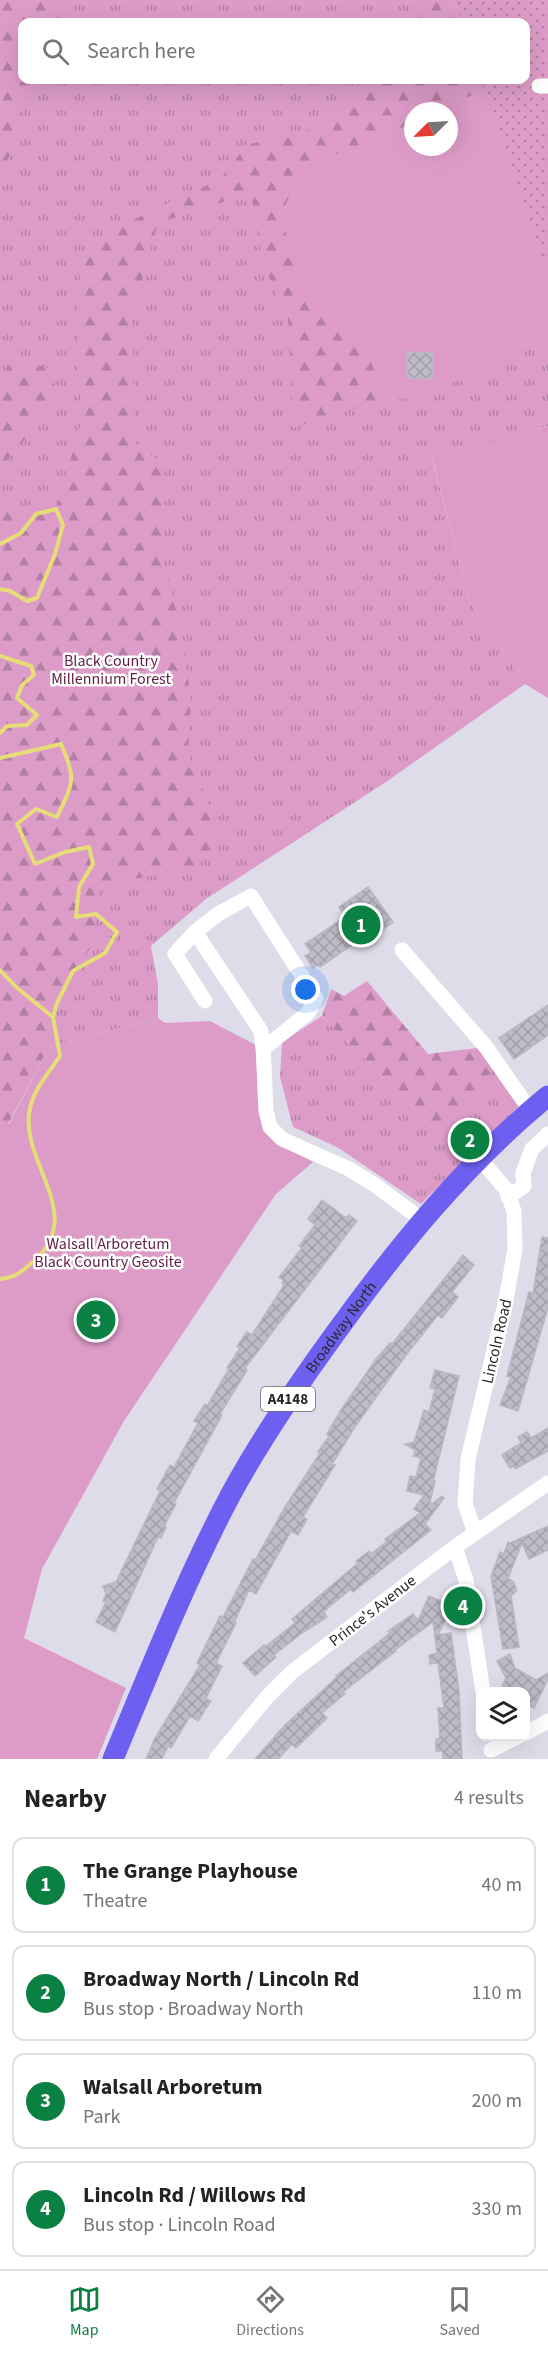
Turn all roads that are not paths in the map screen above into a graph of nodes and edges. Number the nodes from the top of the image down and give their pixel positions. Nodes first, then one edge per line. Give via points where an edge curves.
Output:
1 (195, 932) junction
2 (402, 950) dead end
3 (205, 1001) dead end
4 (263, 1047) junction
5 (542, 1103) edge
6 (548, 1134) edge
7 (479, 1158) junction
8 (508, 1197) junction
9 (422, 1220) junction
10 (548, 1484) edge
11 (475, 1532) junction
12 (455, 1546) junction
13 (482, 1687) edge
14 (548, 1721) edge
15 (530, 1730) edge
16 (509, 1741) edge
17 (491, 1748) edge
18 (113, 1759) edge
19 (216, 1759) edge

1 - 3 street via 175,954
1 - 4 street via 261,1030
1 - 4 street via 251,896 316,998 309,1013
2 - 5 street via 486,1047
4 - 9 street via 270,1127 282,1139 349,1169
5 - 7 highway, Broadway North / A4148
6 - 8 street via 532,1149 523,1173 524,1186
7 - 8 street, Lincoln Road via 506,1189
7 - 9 highway, Broadway North / A4148
8 - 11 street, Lincoln Road via 514,1211 513,1264 468,1459 465,1504
9 - 18 highway, Broadway North / A4148 via 291,1394 231,1494 167,1630
10 - 11 street, Prince's Avenue
11 - 12 street, Prince's Avenue
12 - 13 street via 466,1580
12 - 19 street, Prince's Avenue via 292,1672
14 - 15 street
16 - 17 street

